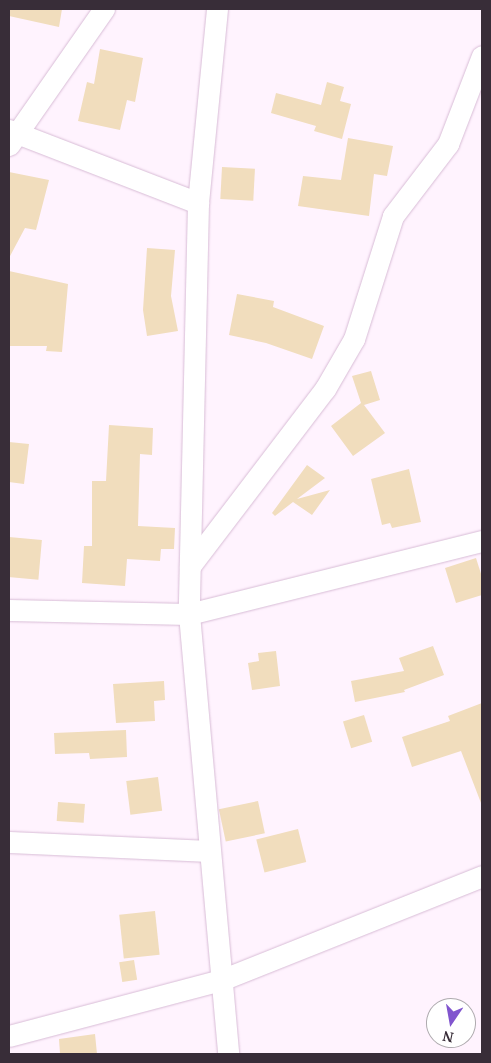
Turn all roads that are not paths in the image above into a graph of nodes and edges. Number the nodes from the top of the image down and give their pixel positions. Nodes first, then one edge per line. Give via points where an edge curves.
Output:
1 (104, 9) edge
2 (217, 9) edge
3 (482, 59) edge
4 (11, 136) edge
5 (198, 203) junction
6 (482, 541) edge
7 (190, 566) junction
8 (9, 610) edge
9 (189, 614) junction
10 (9, 842) edge
11 (210, 850) junction
12 (482, 876) edge
13 (221, 980) junction
14 (9, 1036) edge
15 (228, 1054) edge

1 - 4 street
2 - 5 street
3 - 7 street via 448,144 393,216 354,339 325,389
4 - 5 street
5 - 7 street
6 - 9 street
7 - 9 street
8 - 9 street
9 - 11 street
10 - 11 street
11 - 13 street
12 - 13 street
13 - 14 street
13 - 15 street

